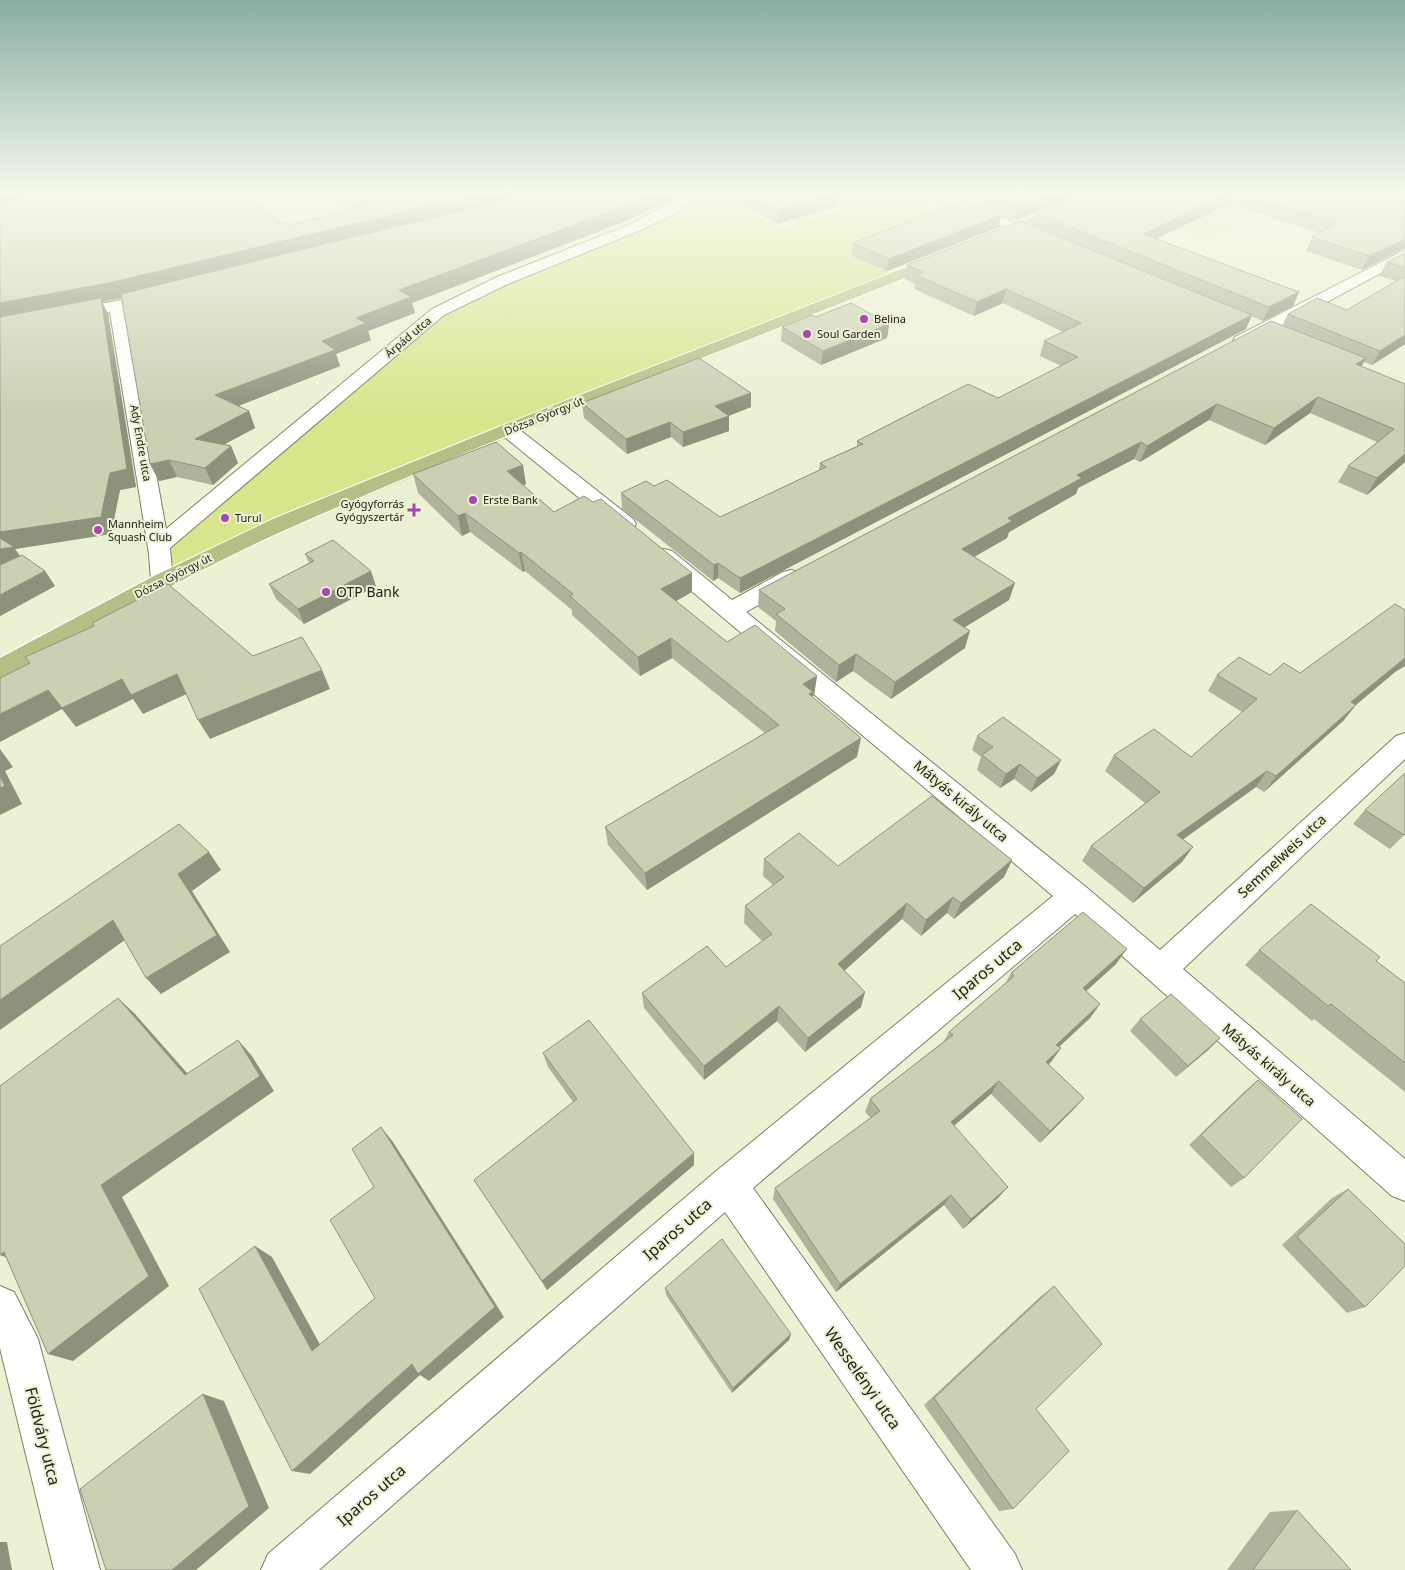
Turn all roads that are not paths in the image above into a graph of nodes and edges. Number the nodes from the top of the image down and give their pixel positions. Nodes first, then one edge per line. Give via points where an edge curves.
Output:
1 (538, 266) edge
2 (921, 266) edge
3 (1382, 266) edge
4 (174, 292) edge
5 (117, 306) junction
6 (0, 328) edge
7 (1229, 347) edge
8 (508, 430) junction
9 (159, 546) junction
10 (808, 569) edge
11 (162, 581) junction
12 (731, 610) junction
13 (0, 669) edge
14 (1405, 743) edge
15 (1075, 896) junction
16 (1160, 970) junction
17 (1405, 1183) edge
18 (728, 1185) junction
19 (0, 1306) edge
20 (77, 1570) edge
21 (284, 1570) edge
22 (999, 1570) edge

1 - 9 street, Árpád utca via 467,295 438,312
2 - 8 main road, Dózsa György út
3 - 7 street
4 - 5 street
5 - 6 street
5 - 9 street, Ady Endre utca
8 - 11 main road, Dózsa György út via 283,523
8 - 12 street, Mátyás király utca
9 - 11 street, Ady Endre utca
10 - 12 street
11 - 13 main road, Dózsa György út
12 - 15 street, Mátyás király utca
14 - 16 street, Semmelweis utca
15 - 16 street, Mátyás király utca
15 - 18 street, Iparos utca
16 - 17 street, Mátyás király utca
18 - 21 street, Iparos utca
18 - 22 street, Wesselényi utca
19 - 20 street, Földváry utca via 18,1339

